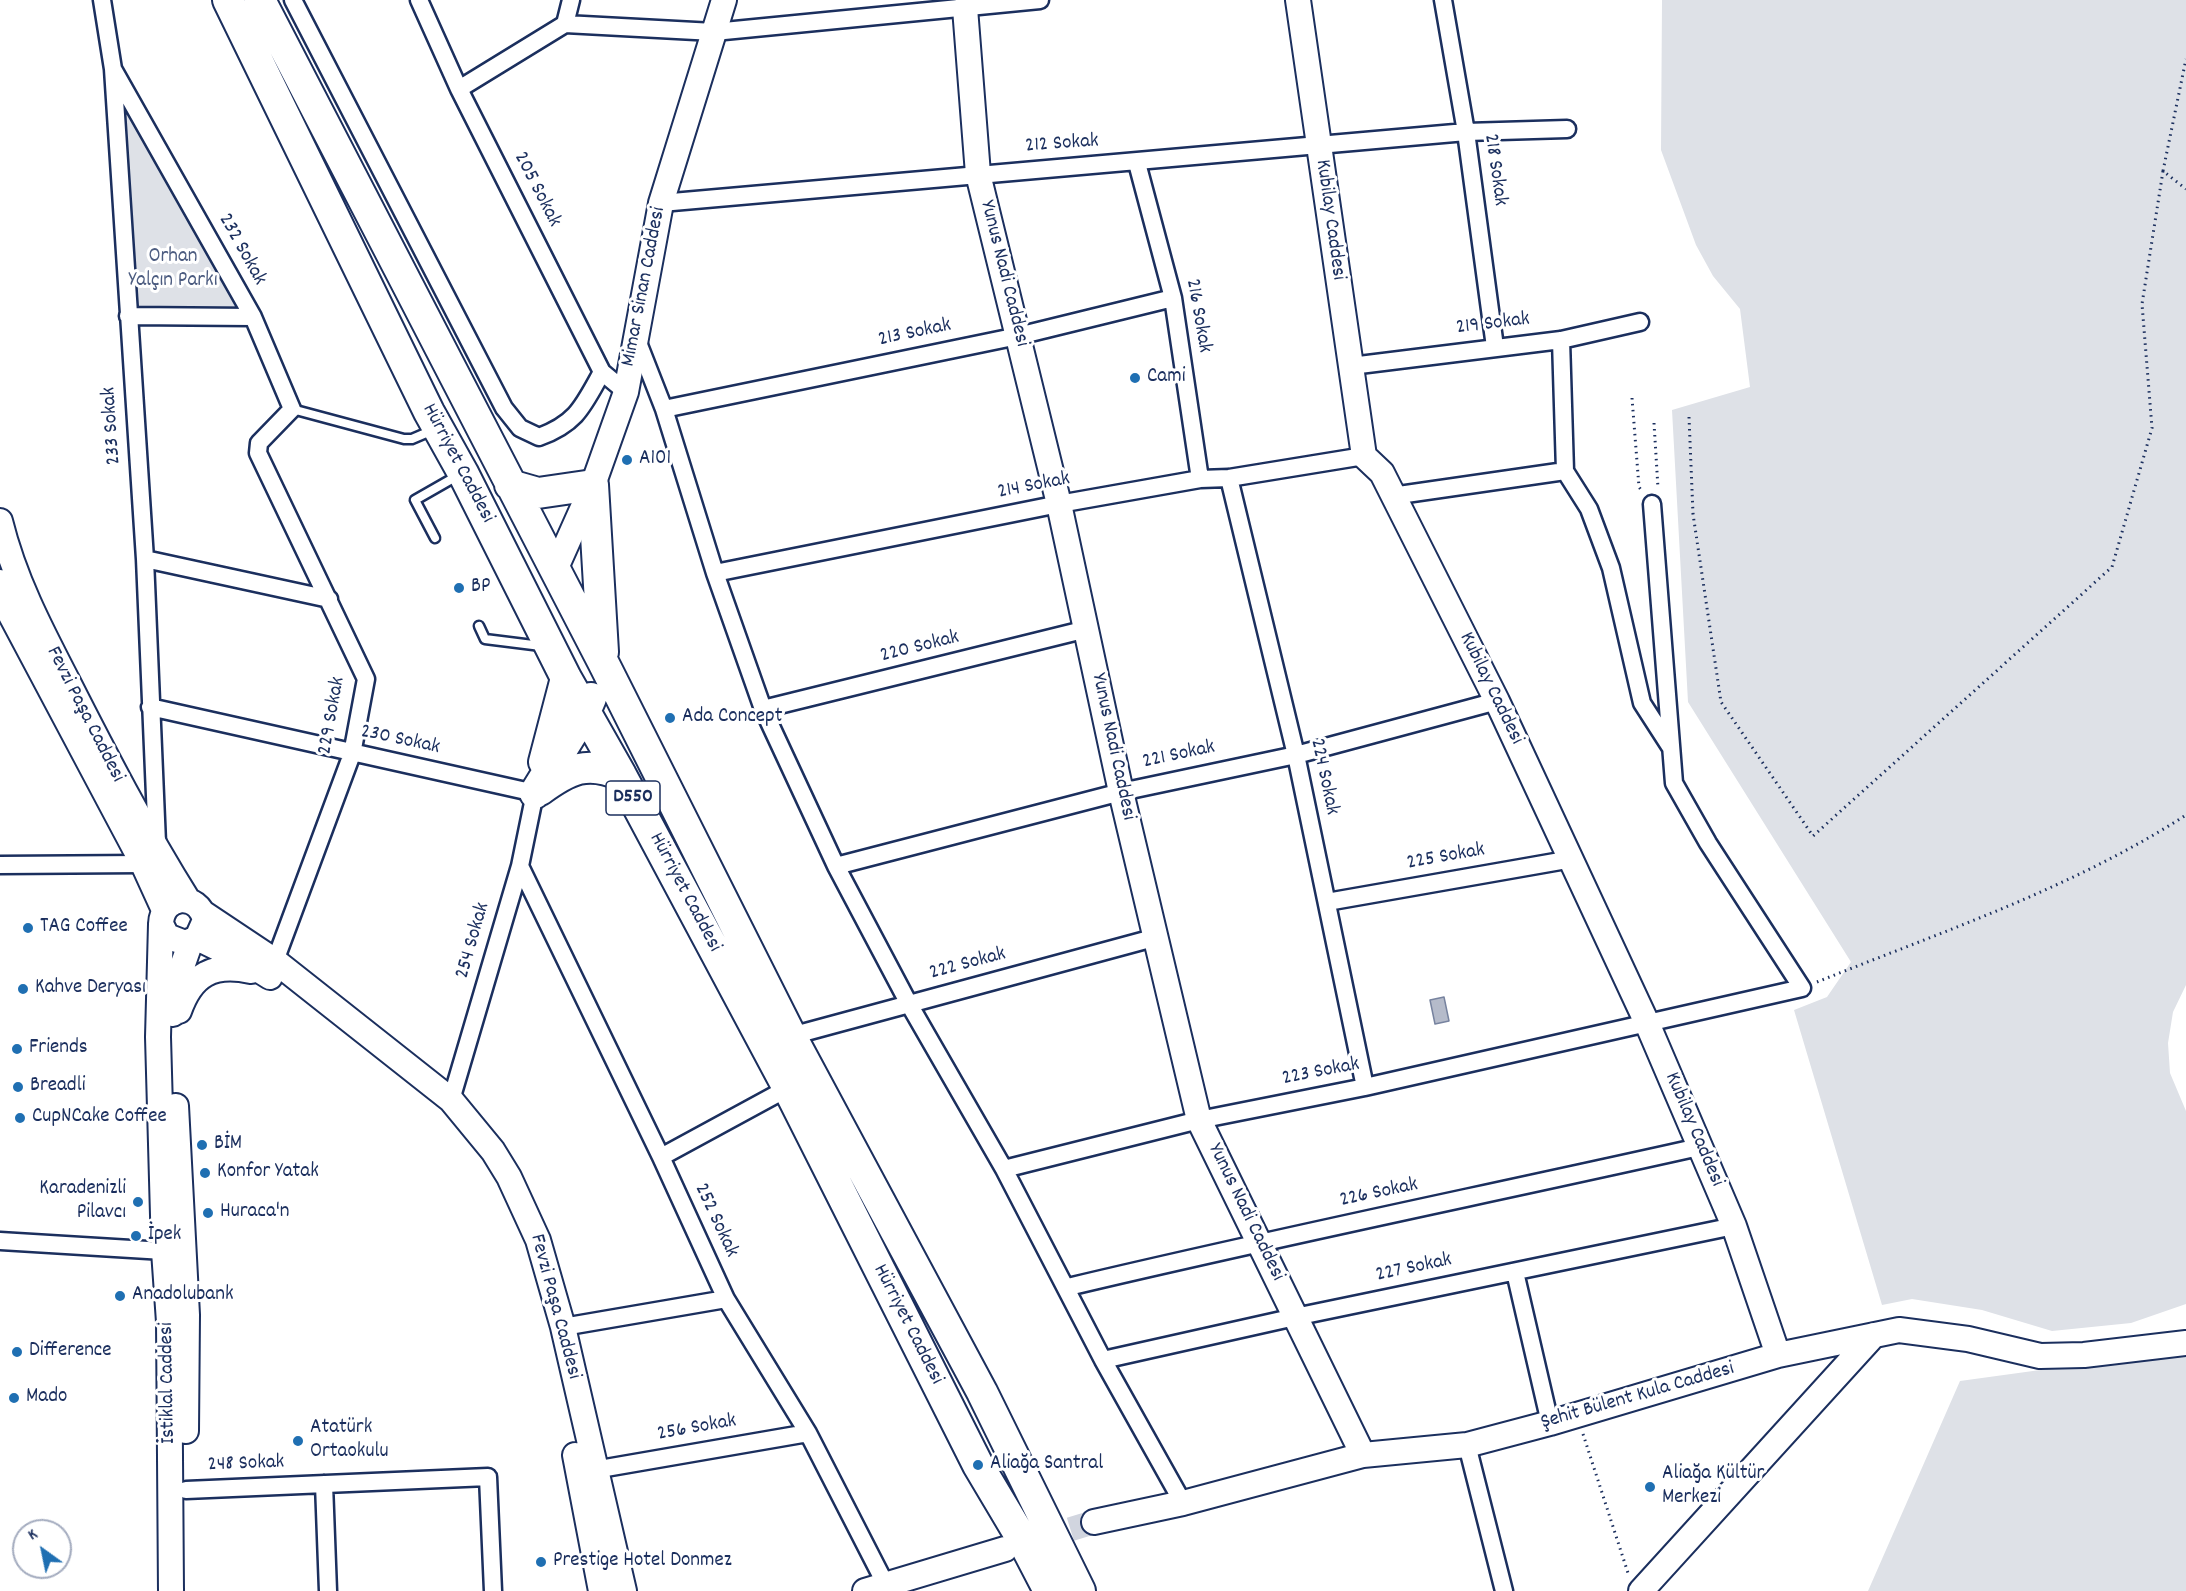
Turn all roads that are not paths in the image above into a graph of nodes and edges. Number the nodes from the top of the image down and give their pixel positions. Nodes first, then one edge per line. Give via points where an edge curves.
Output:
1 (102, 0) edge
2 (228, 0) edge
3 (261, 0) edge
4 (293, 0) edge
5 (419, 0) edge
6 (571, 0) edge
7 (724, 0) edge
8 (1040, 0) edge
9 (1298, 0) edge
10 (1443, 0) edge
11 (965, 8) junction
12 (565, 24) junction
13 (714, 32) junction
14 (113, 69) junction
15 (459, 89) junction
16 (1567, 129) dead end
17 (1466, 132) junction
18 (1318, 146) junction
19 (1137, 163) junction
20 (978, 174) junction
21 (661, 203) junction
22 (1173, 298) junction
23 (128, 316) junction
24 (253, 317) junction
25 (1640, 322) dead end
26 (1018, 336) junction
27 (635, 337) junction
28 (1562, 340) junction
29 (1495, 347) junction
30 (1351, 366) junction
31 (602, 372) junction
32 (626, 392) junction
33 (292, 409) junction
34 (664, 409) junction
35 (437, 427) junction
36 (1364, 456) junction
37 (1565, 471) junction
38 (463, 472) junction
39 (1229, 478) junction
40 (1200, 479) junction
41 (593, 484) junction
42 (510, 485) junction
43 (1392, 496) junction
44 (1059, 504) junction
45 (1652, 504) road end
46 (0, 521) edge
47 (435, 538) dead end
48 (145, 559) junction
49 (555, 570) junction
50 (715, 573) junction
51 (0, 582) edge
52 (329, 599) junction
53 (13, 611) edge
54 (533, 612) junction
55 (479, 626) dead end
56 (1087, 629) junction
57 (551, 648) junction
58 (603, 662) junction
59 (566, 678) junction
60 (1497, 701) junction
61 (150, 707) junction
62 (763, 710) junction
63 (585, 712) junction
64 (1672, 749) junction
65 (351, 754) junction
66 (1296, 755) junction
67 (621, 775) junction
68 (1121, 792) junction
69 (535, 794) junction
70 (150, 857) junction
71 (1572, 859) junction
72 (0, 865) edge
73 (520, 866) junction
74 (836, 866) junction
75 (1327, 902) junction
76 (196, 906) junction
77 (163, 917) junction
78 (1156, 937) junction
79 (194, 940) junction
80 (270, 968) junction
81 (909, 1004) junction
82 (1647, 1023) junction
83 (172, 1029) junction
84 (791, 1036) junction
85 (1365, 1087) junction
86 (788, 1088) junction
87 (447, 1106) junction
88 (1199, 1120) junction
89 (1699, 1147) junction
90 (661, 1157) junction
91 (1004, 1169) junction
92 (1734, 1226) junction
93 (0, 1241) edge
94 (1259, 1241) junction
95 (164, 1251) junction
96 (1515, 1272) junction
97 (1068, 1287) junction
98 (726, 1299) junction
99 (1295, 1317) junction
100 (563, 1326) junction
101 (1874, 1335) junction
102 (2186, 1343) edge
103 (1778, 1355) junction
104 (1103, 1360) junction
105 (1550, 1423) junction
106 (808, 1433) junction
107 (1467, 1445) junction
108 (1363, 1455) junction
109 (594, 1470) junction
110 (324, 1484) junction
111 (186, 1490) junction
112 (1183, 1503) junction
113 (1094, 1522) tunnel mouth
114 (1005, 1550) dead end
115 (1636, 1586) edge
116 (880, 1589) edge
117 (171, 1591) edge
118 (188, 1591) edge
119 (328, 1591) edge
120 (493, 1591) edge
121 (601, 1591) edge
122 (624, 1591) edge
123 (1048, 1591) edge
124 (1080, 1591) edge
125 (1504, 1591) edge

1 - 14 street, 233 Sokak
2 - 35 highway, Hürriyet Caddesi / D550
3 - 42 highway, Hürriyet Caddesi / D550
4 - 31 street via 504,408 520,428 539,437 562,428 582,409
5 - 15 street, 205 Sokak
6 - 12 street
7 - 13 street, Mimar Sinan Caddesi
8 - 11 street
9 - 18 street, Kubilay Caddesi
10 - 17 street, 218 Sokak
11 - 13 street
11 - 20 street, Yunus Nadi Caddesi
12 - 13 street
12 - 15 street
13 - 21 street, Mimar Sinan Caddesi
14 - 23 street, 233 Sokak
14 - 24 street, 232 Sokak
15 - 31 street, 205 Sokak
16 - 17 street, 212 Sokak
17 - 18 street, 212 Sokak
17 - 29 street, 218 Sokak
18 - 19 street, 212 Sokak
18 - 30 street, Kubilay Caddesi
19 - 20 street, 212 Sokak
19 - 22 street, 216 Sokak
20 - 21 street, 212 Sokak
20 - 26 street, Yunus Nadi Caddesi
21 - 27 street, Mimar Sinan Caddesi
22 - 26 street, 213 Sokak
22 - 40 street, 216 Sokak
23 - 24 street
23 - 48 street, 233 Sokak
24 - 33 street, 232 Sokak
25 - 28 street, 219 Sokak
26 - 34 street, 213 Sokak
26 - 44 street, Yunus Nadi Caddesi
27 - 32 street, Mimar Sinan Caddesi
27 - 34 street
28 - 29 street, 219 Sokak
28 - 37 street
29 - 30 street, 219 Sokak
30 - 36 street, Kubilay Caddesi
31 - 32 street, 205 Sokak
32 - 41 street, Mimar Sinan Caddesi
33 - 35 lane via 404,439
33 - 52 street, 229 Sokak via 259,443 258,453
34 - 50 street
35 - 38 highway, Hürriyet Caddesi / D550
36 - 39 street, 214 Sokak
36 - 43 street, Kubilay Caddesi via 1382,473
37 - 43 street
37 - 64 street via 1589,509 1611,568 1641,703
38 - 47 lane via 415,500
38 - 54 highway, Hürriyet Caddesi / D550
39 - 40 street, 214 Sokak
39 - 66 street, 224 Sokak
40 - 44 street, 214 Sokak
41 - 42 highway via 538,493
41 - 49 street, Mimar Sinan Caddesi
41 - 58 highway
42 - 49 highway, Hürriyet Caddesi / D550
43 - 60 street, Kubilay Caddesi
44 - 50 street, 214 Sokak
44 - 56 street, Yunus Nadi Caddesi
45 - 64 street
46 - 53 street, Fevzi Paşa Caddesi
48 - 52 street
48 - 61 street, 233 Sokak
49 - 54 highway
49 - 58 highway, Hürriyet Caddesi / D550
50 - 62 street
51 - 53 street, Fevzi Paşa Caddesi
52 - 65 street, 229 Sokak via 366,679
53 - 70 street, Fevzi Paşa Caddesi
54 - 57 highway, Hürriyet Caddesi / D550
55 - 57 lane via 485,639
56 - 62 street, 220 Sokak
56 - 68 street, Yunus Nadi Caddesi
57 - 59 highway, Hürriyet Caddesi / D550
58 - 63 highway
58 - 84 highway, Hürriyet Caddesi / D550
59 - 63 highway, Hürriyet Caddesi / D550
59 - 69 highway
60 - 66 street, 221 Sokak
60 - 71 street, Kubilay Caddesi
61 - 65 street, 230 Sokak
61 - 70 street, 233 Sokak
62 - 74 street
63 - 67 highway, Hürriyet Caddesi / D550
63 - 69 highway
64 - 82 street, 223 Sokak via 1674,783 1802,988
65 - 69 street, 230 Sokak
65 - 80 street, 229 Sokak
66 - 68 street, 221 Sokak
66 - 75 street, 224 Sokak
67 - 69 highway via 603,767 585,767 558,777
67 - 86 highway, Hürriyet Caddesi / D550
68 - 74 street, 221 Sokak
68 - 78 street, Yunus Nadi Caddesi
69 - 73 street, 254 Sokak
70 - 72 street
70 - 76 street, Fevzi Paşa Caddesi
70 - 77 street, Fevzi Paşa Caddesi
71 - 75 street, 225 Sokak
71 - 82 street, Kubilay Caddesi
73 - 87 street, 254 Sokak
73 - 90 street, 252 Sokak
74 - 81 street
75 - 85 street, 224 Sokak
76 - 77 street via 174,901
76 - 79 street via 204,926
76 - 80 street, Fevzi Paşa Caddesi
77 - 79 street, Fevzi Paşa Caddesi via 172,940
77 - 95 street, İstiklal Caddesi via 158,1037
78 - 81 street, 222 Sokak
78 - 88 street, Yunus Nadi Caddesi
79 - 80 street, Fevzi Paşa Caddesi
79 - 83 street, İstiklal Caddesi via 176,984
80 - 83 street via 221,968 203,975 186,992
80 - 87 street, Fevzi Paşa Caddesi
81 - 84 street, 222 Sokak
81 - 91 street
82 - 85 street, 223 Sokak
82 - 89 street, Kubilay Caddesi
83 - 111 street, İstiklal Caddesi via 187,1315
84 - 124 highway, Hürriyet Caddesi / D550 via 982,1392
85 - 88 street, 223 Sokak
86 - 90 street
86 - 123 highway, Hürriyet Caddesi / D550 via 978,1464 1023,1539
87 - 100 street, Fevzi Paşa Caddesi via 493,1151 509,1177 538,1240
87 - 121 street, Fevzi Paşa Caddesi via 499,1187 527,1247 552,1335
88 - 91 street, 223 Sokak
88 - 94 street, Yunus Nadi Caddesi
89 - 92 street, Kubilay Caddesi
89 - 94 street, 226 Sokak
90 - 98 street, 252 Sokak
91 - 97 street
92 - 96 street, 227 Sokak
92 - 103 street, Kubilay Caddesi
93 - 95 street
94 - 97 street, 226 Sokak
94 - 99 street, Yunus Nadi Caddesi
95 - 117 street, İstiklal Caddesi via 169,1322
96 - 99 street, 227 Sokak
96 - 105 street
97 - 104 street
98 - 100 street
98 - 106 street, 252 Sokak
99 - 104 street, 227 Sokak
99 - 108 street, Yunus Nadi Caddesi
100 - 109 street, Fevzi Paşa Caddesi
101 - 102 street, Şehit Bülent Kula Caddesi via 1899,1330 1968,1339 2040,1356
101 - 103 street, Şehit Bülent Kula Caddesi
101 - 115 street
103 - 105 street, Şehit Bülent Kula Caddesi
104 - 112 street
105 - 107 street, Şehit Bülent Kula Caddesi
106 - 109 street, 256 Sokak
106 - 116 street, 252 Sokak
107 - 108 street, Şehit Bülent Kula Caddesi
107 - 125 street
108 - 112 street, Şehit Bülent Kula Caddesi
109 - 122 street, Fevzi Paşa Caddesi
110 - 111 street, 248 Sokak
110 - 119 street
110 - 120 street, 248 Sokak via 488,1477
111 - 118 street, İstiklal Caddesi
112 - 113 street, Şehit Bülent Kula Caddesi
114 - 116 street

